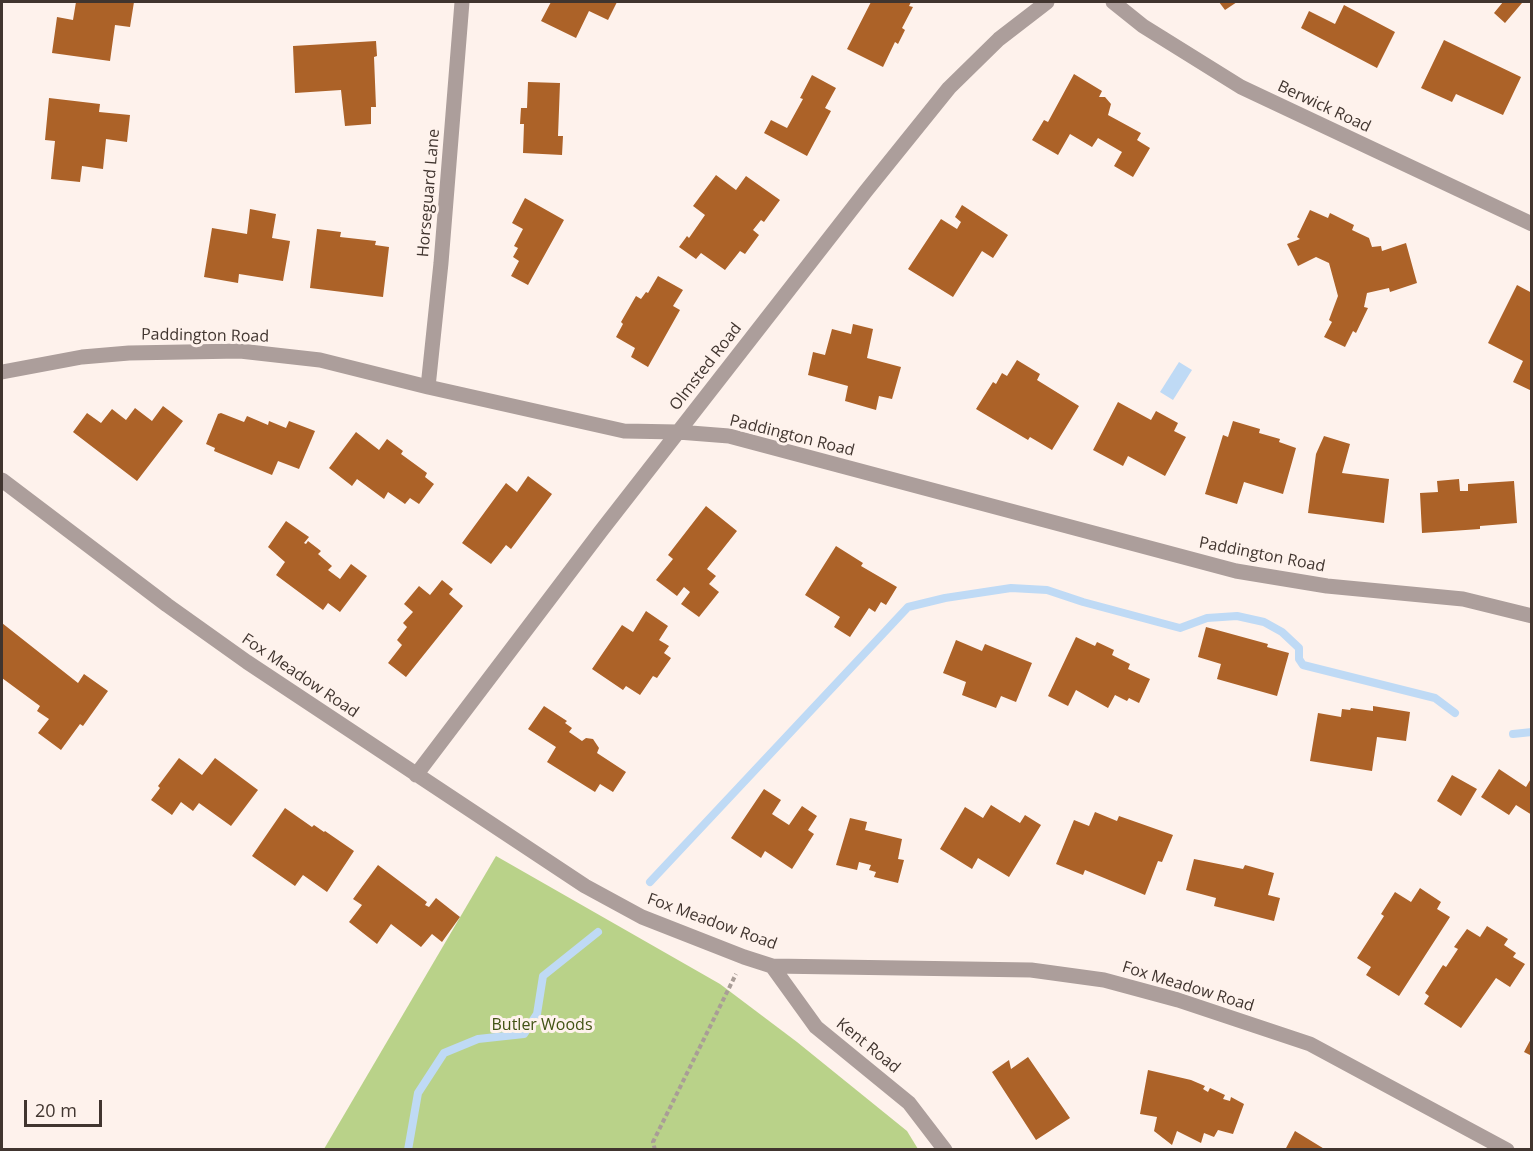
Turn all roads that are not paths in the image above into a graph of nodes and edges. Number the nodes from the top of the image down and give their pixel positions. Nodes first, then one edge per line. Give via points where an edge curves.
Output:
1 (462, 2) edge
2 (1047, 2) edge
3 (1113, 2) edge
4 (1532, 224) edge
5 (2, 372) edge
6 (428, 387) junction
7 (678, 432) junction
8 (2, 480) edge
9 (1532, 616) edge
10 (416, 775) junction
11 (772, 966) junction
12 (945, 1149) edge
13 (1507, 1149) edge

1 - 6 street, Horseguard Lane
2 - 7 street, Olmsted Road via 999,39 949,88
3 - 4 street, Berwick Road via 1143,26 1241,87
5 - 6 street, Paddington Road via 82,357 240,351 320,360
6 - 7 street, Paddington Road via 624,431
7 - 9 street, Paddington Road via 729,436 1236,571 1327,586 1463,599
7 - 10 street, Olmsted Road
8 - 10 street, Fox Meadow Road via 167,605
10 - 11 street, Fox Meadow Road via 585,886 642,917
11 - 12 street, Kent Road via 816,1027 909,1102
11 - 13 street, Fox Meadow Road via 1031,970 1104,981 1178,1000 1310,1044

